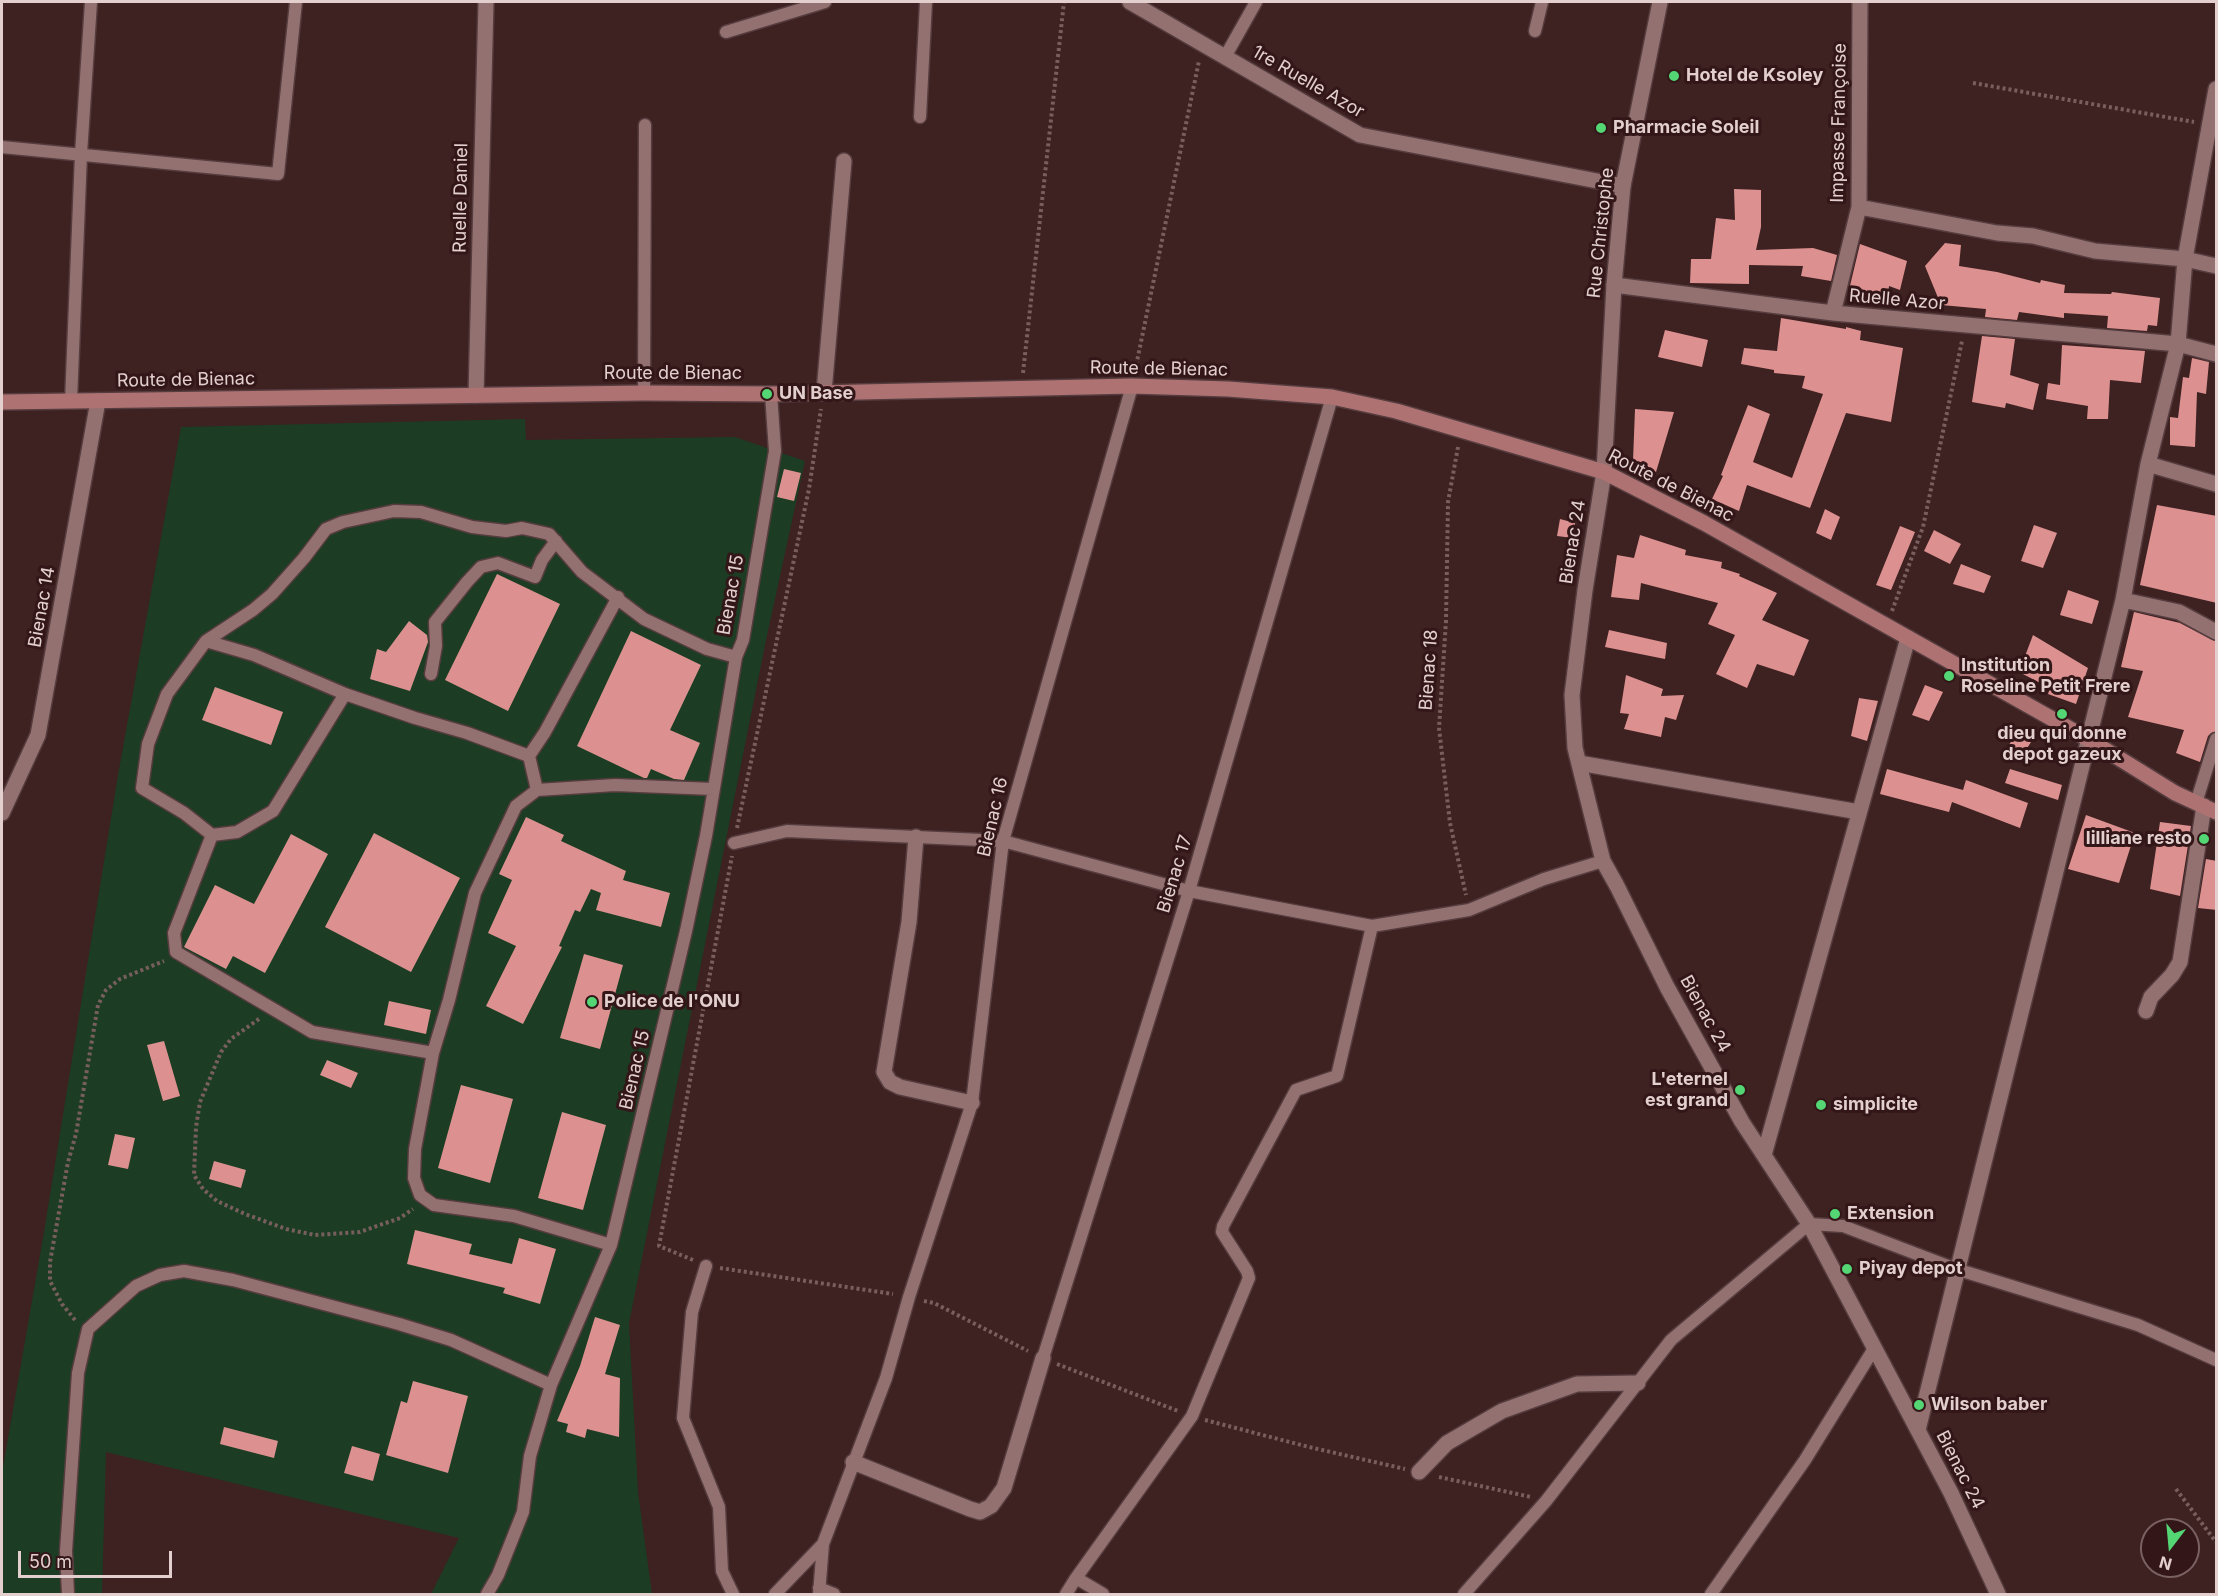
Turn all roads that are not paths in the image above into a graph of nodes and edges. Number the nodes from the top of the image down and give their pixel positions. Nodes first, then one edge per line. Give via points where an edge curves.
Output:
1 (91, 2) edge
2 (296, 2) edge
3 (486, 2) edge
4 (825, 2) edge
5 (926, 2) edge
6 (1130, 2) edge
7 (1256, 2) edge
8 (1542, 2) edge
9 (1660, 2) edge
10 (1860, 2) edge
11 (1535, 31) dead end
12 (726, 32) dead end
13 (1225, 57) junction
14 (2217, 89) edge
15 (920, 117) dead end
16 (645, 125) dead end
17 (2, 147) edge
18 (81, 154) junction
19 (844, 161) dead end
20 (1623, 186) junction
21 (1859, 207) junction
22 (2185, 259) junction
23 (2217, 266) edge
24 (1614, 285) junction
25 (1833, 314) junction
26 (2178, 344) junction
27 (2217, 354) edge
28 (1132, 386) junction
29 (824, 392) junction
30 (644, 393) junction
31 (771, 394) junction
32 (476, 395) junction
33 (1332, 397) junction
34 (71, 401) junction
35 (98, 401) junction
36 (2, 402) edge
37 (2148, 464) junction
38 (1604, 472) junction
39 (2217, 484) edge
40 (556, 541) junction
41 (618, 597) junction
42 (2123, 600) junction
43 (2217, 632) edge
44 (1908, 638) junction
45 (206, 640) junction
46 (736, 657) junction
47 (431, 674) dead end
48 (345, 694) junction
49 (2088, 739) junction
50 (2217, 739) edge
51 (529, 756) junction
52 (1579, 763) junction
53 (713, 789) junction
54 (537, 790) junction
55 (2206, 807) edge
56 (1859, 812) junction
57 (2, 813) edge
58 (212, 835) junction
59 (916, 837) junction
60 (1003, 841) junction
61 (734, 843) dead end
62 (1603, 861) junction
63 (1189, 891) junction
64 (1372, 926) junction
65 (2146, 1011) dead end
66 (433, 1053) junction
67 (972, 1103) junction
68 (1764, 1155) junction
69 (1809, 1224) junction
70 (611, 1245) junction
71 (706, 1266) dead end
72 (1956, 1269) junction
73 (1875, 1347) junction
74 (1043, 1358) joint
75 (2217, 1360) edge
76 (1638, 1383) junction
77 (551, 1385) junction
78 (1918, 1430) junction
79 (853, 1462) junction
80 (1419, 1472) dead end
81 (823, 1544) junction
82 (1076, 1578) junction
83 (819, 1591) edge
84 (68, 1594) edge
85 (487, 1594) edge
86 (733, 1594) edge
87 (775, 1594) edge
88 (834, 1594) edge
89 (1066, 1594) edge
90 (1103, 1594) edge
91 (1464, 1594) edge
92 (1711, 1594) edge
93 (1998, 1594) edge

1 - 18 lane
2 - 18 lane via 278,174
3 - 32 street, Ruelle Daniel
4 - 12 lane
5 - 15 lane
6 - 13 street, 1re Ruelle Azor
7 - 13 lane
8 - 11 lane
9 - 20 street, Rue Christophe
10 - 21 street, Impasse Françoise
13 - 20 street, 1re Ruelle Azor via 1360,135
14 - 22 street
16 - 30 lane
17 - 18 lane
18 - 34 lane
19 - 29 street
20 - 24 street, Rue Christophe
21 - 22 street via 2033,236 2095,251
21 - 25 street, Impasse Françoise
22 - 23 street
22 - 26 street
24 - 25 street, Ruelle Azor
24 - 38 street, Rue Christophe
25 - 26 street, Ruelle Azor
26 - 27 street, Ruelle Azor
26 - 37 street
28 - 29 main road, Route de Bienac
28 - 33 main road, Route de Bienac
28 - 60 lane, Bienac 16
29 - 31 main road, Route de Bienac
30 - 31 main road, Route de Bienac
30 - 32 main road, Route de Bienac
31 - 46 lane, Bienac 15 via 775,451 743,640
32 - 35 main road, Route de Bienac
33 - 38 main road, Route de Bienac via 1396,411
33 - 63 lane, Bienac 17
34 - 35 main road, Route de Bienac
34 - 36 main road, Route de Bienac
35 - 57 street, Bienac 14 via 38,735
37 - 39 street
37 - 42 street
38 - 44 main road, Route de Bienac via 1704,523
38 - 52 street, Bienac 24 via 1572,695
40 - 41 lane via 582,572
40 - 45 lane via 549,534 530,529 506,531 472,526 421,512 394,511 343,522 320,535 272,594
40 - 47 lane via 535,577 498,563 481,567 435,622
41 - 46 lane via 644,618 674,634
41 - 51 lane
42 - 43 street via 2179,612
42 - 49 street
44 - 49 main road, Route de Bienac
44 - 56 street
45 - 48 lane via 254,655
45 - 58 lane via 167,694 148,744 142,788
46 - 53 lane, Bienac 15
48 - 51 lane
48 - 58 lane via 273,811 237,832
49 - 55 main road, Route de Bienac via 2175,793
49 - 72 street
50 - 55 lane
51 - 54 lane
52 - 56 street
52 - 62 street, Bienac 24
53 - 54 lane via 615,785
53 - 70 lane, Bienac 15 via 686,931
54 - 66 lane via 516,806 475,893
55 - 65 street via 2180,962 2151,997
56 - 68 street
58 - 66 lane via 174,933 176,952 312,1032
59 - 60 lane
59 - 61 lane via 787,831
59 - 67 street via 909,922 884,1072 890,1082 913,1092
60 - 63 lane
60 - 67 lane, Bienac 16
62 - 64 lane via 1544,879 1469,910
62 - 68 street, Bienac 24 via 1667,987
63 - 64 lane
63 - 74 lane, Bienac 17
64 - 82 lane via 1337,1076 1296,1090 1223,1226 1222,1232 1249,1278 1192,1416
66 - 70 lane via 415,1149 414,1178 420,1195 434,1204 514,1216
67 - 79 lane, Bienac 16 via 886,1378
68 - 69 street, Bienac 24
69 - 72 lane via 1843,1226
69 - 73 street, Bienac 24
69 - 76 lane via 1671,1340
70 - 77 lane, Bienac 15
71 - 86 lane via 692,1311 683,1418 719,1507 722,1571
72 - 75 lane via 2138,1324
72 - 78 street
73 - 78 street, Bienac 24
73 - 92 lane via 1806,1460
74 - 79 street via 1004,1488 991,1506 980,1512 970,1509
76 - 80 street via 1577,1384 1502,1411 1446,1443
76 - 91 lane via 1546,1501
77 - 84 lane via 451,1340 399,1324 233,1280 184,1271 160,1275 136,1286 88,1329 78,1373 66,1551
77 - 85 lane, Bienac 15 via 530,1456 523,1512
78 - 93 street, Bienac 24
79 - 81 lane, Bienac 16
81 - 83 lane
81 - 87 lane
82 - 89 lane
82 - 90 lane
83 - 88 lane

